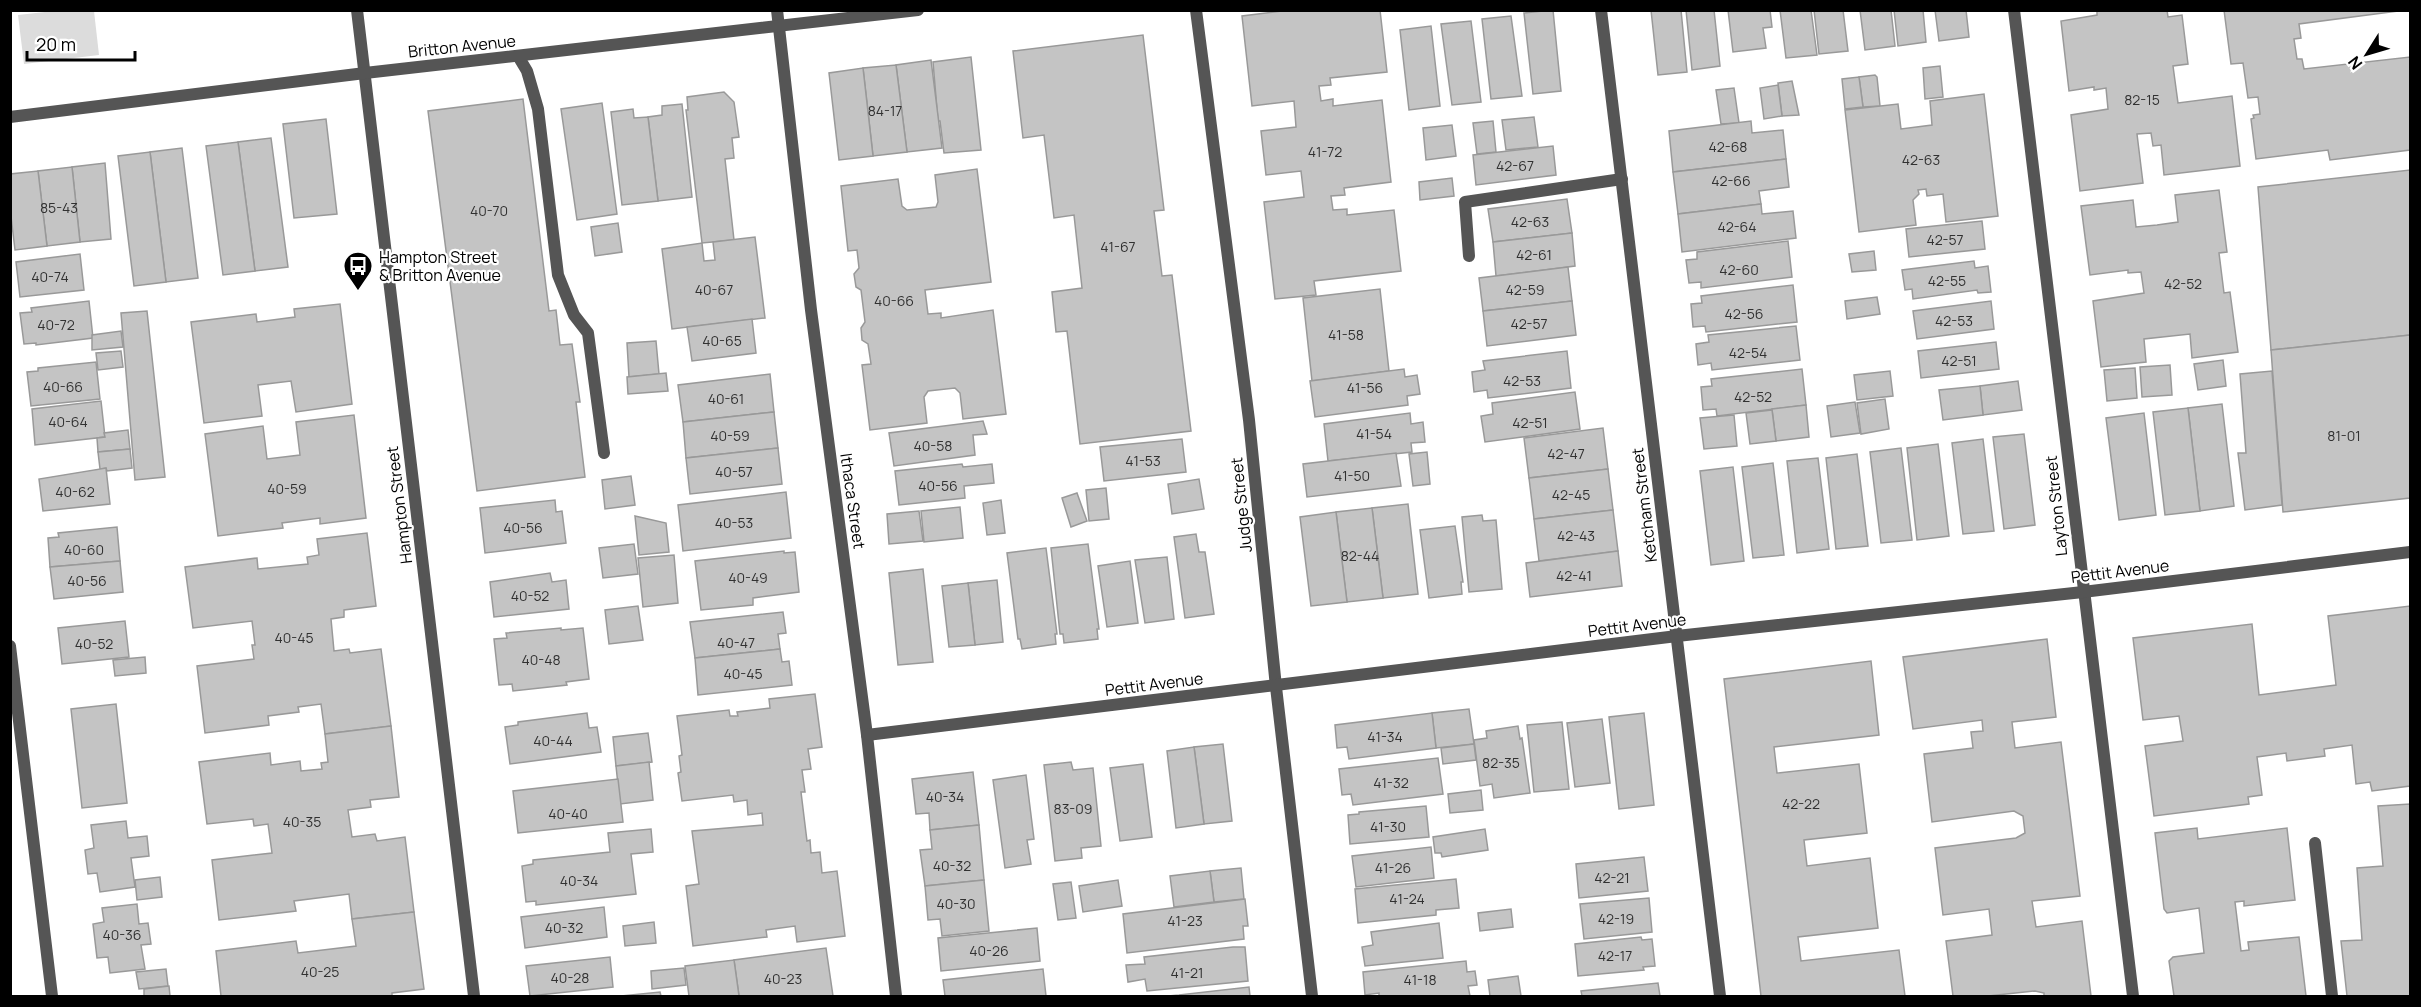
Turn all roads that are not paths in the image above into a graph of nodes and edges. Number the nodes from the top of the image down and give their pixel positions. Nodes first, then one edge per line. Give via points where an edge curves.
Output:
1 (357, 10) edge
2 (777, 10) edge
3 (918, 10) edge
4 (1196, 10) edge
5 (1601, 10) edge
6 (2014, 10) edge
7 (779, 27) junction
8 (518, 56) junction
9 (365, 73) junction
10 (10, 117) edge
11 (1622, 179) junction
12 (1469, 256) dead end
13 (604, 453) dead end
14 (2410, 552) edge
15 (2083, 592) junction
16 (1677, 636) junction
17 (10, 646) edge
18 (1276, 687) junction
19 (867, 735) junction
20 (2315, 843) dead end
21 (52, 996) edge
22 (474, 996) edge
23 (896, 996) edge
24 (1312, 996) edge
25 (1720, 996) edge
26 (2133, 996) edge
27 (2332, 996) edge

1 - 9 street, Hampton Street
2 - 7 street, Ithaca Street
3 - 7 street, Britton Avenue
4 - 18 street, Judge Street via 1249,420
5 - 11 street, Ketcham Street
6 - 15 street, Layton Street
7 - 8 street, Britton Avenue
7 - 19 street, Ithaca Street via 811,310
8 - 9 street, Britton Avenue
8 - 13 street via 527,71 538,109 558,275 574,315 588,333
9 - 10 street, Britton Avenue
9 - 22 street, Hampton Street
11 - 12 street via 1465,202
11 - 16 street, Ketcham Street
14 - 15 street, Pettit Avenue
15 - 16 street, Pettit Avenue
15 - 26 street, Layton Street
16 - 18 street, Pettit Avenue
16 - 25 street, Ketcham Street
17 - 21 street
18 - 19 street, Pettit Avenue
18 - 24 street, Judge Street
19 - 23 street, Ithaca Street
20 - 27 street

